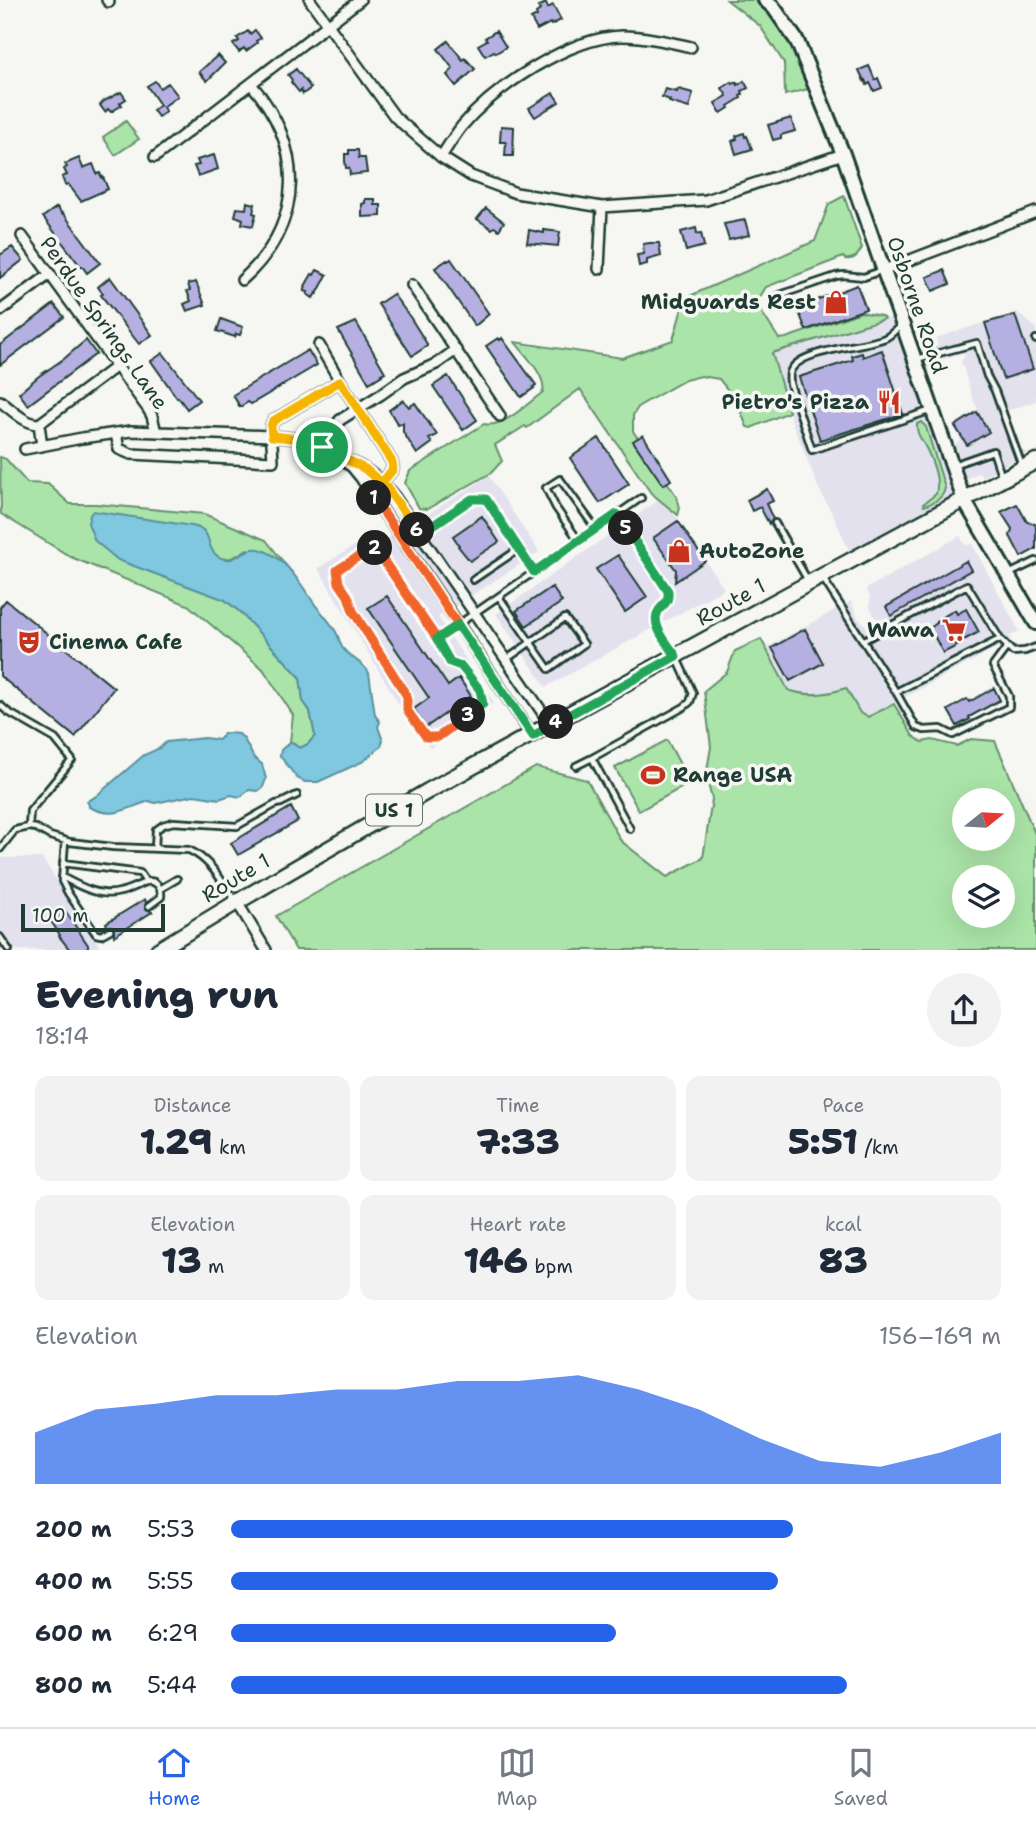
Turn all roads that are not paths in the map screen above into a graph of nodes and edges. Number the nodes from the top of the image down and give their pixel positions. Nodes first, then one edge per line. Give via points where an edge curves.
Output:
1 (310, 0) edge
2 (360, 0) edge
3 (765, 0) edge
4 (327, 26) junction
5 (691, 47) dead end
6 (251, 84) junction
7 (843, 154) junction
8 (155, 157) dead end
9 (441, 157) junction
10 (602, 207) junction
11 (1036, 212) edge
12 (22, 236) dead end
13 (599, 269) dead end
14 (884, 270) junction
15 (50, 274) junction
16 (242, 280) dead end
17 (412, 285) dead end
18 (777, 296) dead end
19 (0, 311) edge
20 (903, 325) junction
21 (319, 345) dead end
22 (456, 350) junction
23 (915, 360) junction
24 (117, 366) junction
25 (340, 381) junction
26 (0, 401) edge
27 (358, 409) junction
28 (933, 410) junction
29 (500, 416) dead end
30 (39, 424) junction
31 (156, 432) junction
32 (116, 433) junction
33 (272, 436) junction
34 (42, 446) junction
35 (322, 447) junction
36 (25, 449) dead end
37 (341, 458) junction
38 (952, 465) junction
39 (1029, 465) edge
40 (1003, 479) junction
41 (382, 483) junction
42 (372, 495) junction
43 (641, 498) dead end
44 (964, 500) junction
45 (617, 514) junction
46 (775, 523) dead end
47 (596, 529) junction
48 (420, 534) junction
49 (579, 541) junction
50 (520, 549) junction
51 (1036, 561) edge
52 (534, 572) junction
53 (1008, 574) junction
54 (473, 580) dead end
55 (815, 580) junction
56 (499, 597) junction
57 (474, 614) junction
58 (1036, 623) edge
59 (458, 625) junction
60 (437, 639) junction
61 (1000, 639) junction
62 (863, 640) junction
63 (531, 643) junction
64 (1007, 647) junction
65 (1036, 647) edge
66 (676, 656) junction
67 (506, 660) junction
68 (896, 692) junction
69 (0, 705) edge
70 (551, 725) junction
71 (533, 736) junction
72 (592, 758) junction
73 (576, 766) dead end
74 (297, 795) dead end
75 (29, 827) junction
76 (630, 828) dead end
77 (65, 841) junction
78 (155, 848) junction
79 (0, 849) edge
80 (63, 863) junction
81 (62, 877) junction
82 (177, 879) dead end
83 (146, 882) junction
84 (160, 889) junction
85 (237, 902) junction
86 (149, 906) dead end
87 (110, 930) dead end
88 (0, 937) edge
89 (9, 950) edge
90 (158, 950) edge
91 (266, 950) edge

1 - 4 street
2 - 4 street
3 - 7 street, Osborne Road via 797,41
4 - 6 street
4 - 9 street via 395,117
5 - 9 street via 621,36 569,50 525,73 491,99 464,124
6 - 8 street
6 - 16 street via 281,128 291,179 277,235 264,258
7 - 10 street via 706,200
7 - 14 street, Osborne Road
9 - 10 street via 471,176 516,193
10 - 13 street
11 - 14 street
12 - 15 street, Perdue Springs Lane
14 - 18 lane via 864,277 836,276
14 - 20 street, Osborne Road
15 - 19 street
15 - 24 street, Perdue Springs Lane
17 - 22 street
20 - 23 street, Osborne Road
20 - 28 lane via 888,337 840,347 795,364 790,384 812,450
21 - 25 street
22 - 27 street
22 - 29 street
23 - 28 street, Osborne Road
23 - 39 lane via 976,343
24 - 30 street
24 - 31 street, Perdue Springs Lane via 148,409
25 - 27 street
25 - 33 street via 273,421
26 - 30 street
27 - 35 street via 335,425
27 - 41 street via 392,462 393,469
28 - 38 street, Osborne Road
30 - 34 street
31 - 32 street
31 - 33 street
32 - 33 street via 119,449 131,454 273,461
32 - 34 street
33 - 35 street
34 - 36 street
35 - 37 street
37 - 41 street
37 - 42 street
38 - 40 lane via 993,451
38 - 44 street, Osborne Road
39 - 40 main road, Route 1 / US 1
40 - 44 main road, Route 1 / US 1
41 - 42 street
41 - 48 street
42 - 59 street
43 - 45 lane
44 - 53 street, Osborne Road
44 - 55 main road, Route 1 / US 1
45 - 47 lane
45 - 66 lane via 668,591 656,622
46 - 55 lane
47 - 49 lane
47 - 49 lane via 560,479 546,488
48 - 50 lane via 472,499 486,499
48 - 57 street
49 - 52 lane
50 - 52 lane
50 - 54 lane
51 - 53 lane
52 - 56 lane
53 - 58 street, Osborne Road
55 - 62 lane
55 - 66 main road, Route 1 / US 1
56 - 57 lane
56 - 63 lane
57 - 59 lane
57 - 67 street
59 - 60 lane
59 - 71 street
60 - 60 lane via 374,547 337,570 353,611 407,696 407,710 426,737 438,737 483,704 480,690 461,666 450,662
61 - 62 lane via 967,585
61 - 64 lane
61 - 68 lane
62 - 68 lane
63 - 63 lane via 565,618 584,645 549,669
63 - 67 lane
64 - 65 lane via 1013,652
64 - 68 lane via 993,666 1009,695 1009,707 953,736 941,729 916,727
66 - 70 main road, Route 1 / US 1
66 - 72 lane via 693,693 690,702
67 - 70 street
69 - 75 lane via 55,739 72,760 30,811
70 - 71 main road, Route 1 / US 1
71 - 85 main road, Route 1 / US 1 via 392,811
72 - 73 lane
72 - 76 lane
74 - 78 lane via 237,826 163,825 156,830
75 - 77 lane
75 - 79 lane via 15,830
77 - 78 lane
77 - 80 lane
78 - 85 lane via 200,855
80 - 81 lane
80 - 83 lane via 140,873
81 - 83 lane via 85,889 110,893
81 - 87 lane via 92,930 96,934
82 - 84 lane
83 - 84 lane via 156,883
84 - 86 lane via 161,897
85 - 90 main road, Route 1 / US 1
85 - 91 street
88 - 89 lane

